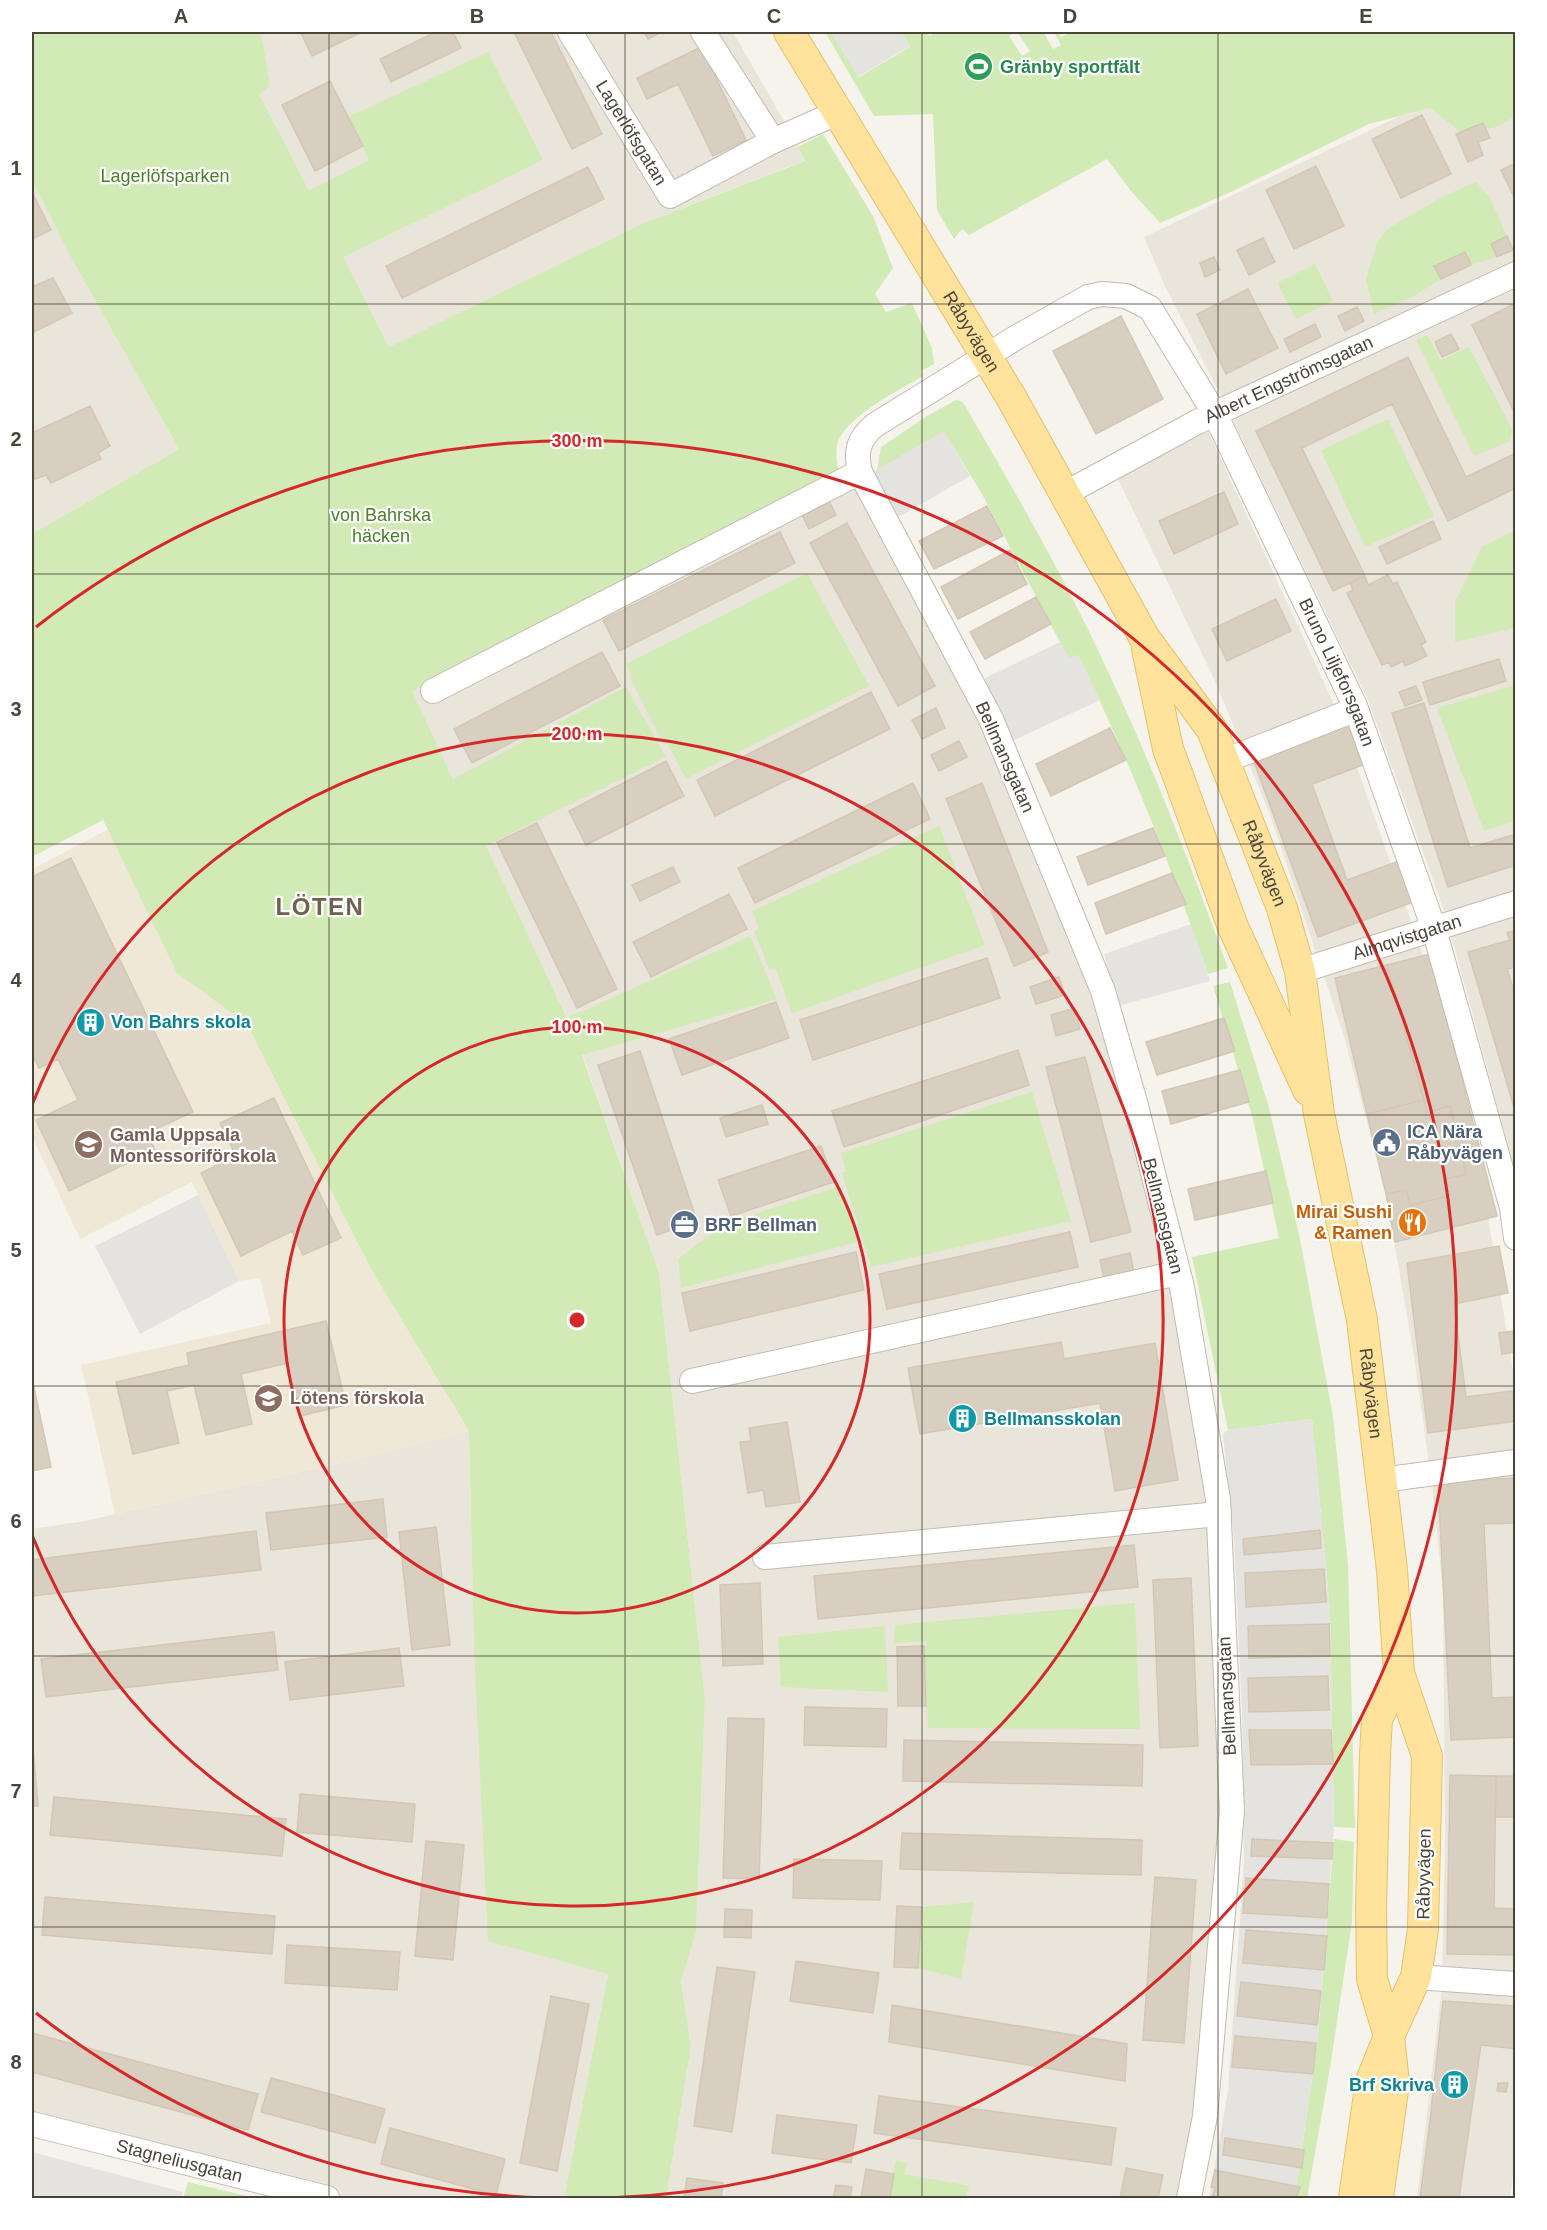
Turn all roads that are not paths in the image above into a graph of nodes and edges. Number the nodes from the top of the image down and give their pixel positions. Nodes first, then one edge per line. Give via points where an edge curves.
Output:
1 (570, 32) edge
2 (703, 32) edge
3 (789, 32) edge
4 (839, 112) junction
5 (773, 141) junction
6 (1515, 274) edge
7 (986, 356) junction
8 (1215, 414) junction
9 (860, 472) junction
10 (1066, 493) junction
11 (1144, 637) junction
12 (433, 691) dead end
13 (1344, 714) dead end
14 (1237, 756) dead end
15 (1515, 903) edge
16 (1434, 929) junction
17 (1300, 971) junction
18 (1319, 1114) junction
19 (1515, 1238) edge
20 (1178, 1273) junction
21 (692, 1381) dead end
22 (1515, 1462) edge
23 (1382, 1480) junction
24 (1219, 1514) junction
25 (765, 1557) dead end
26 (1399, 1673) junction
27 (1416, 1977) junction
28 (1515, 1984) edge
29 (1389, 2036) junction
30 (32, 2124) edge
31 (327, 2199) edge
32 (1189, 2199) edge
33 (1354, 2199) edge
34 (1378, 2199) edge

1 - 5 street, Lagerlöfsgatan via 670,196
2 - 5 street
3 - 4 main road, Råbyvägen
4 - 5 street, Lagerlöfsgatan
4 - 7 main road, Råbyvägen
6 - 8 street, Albert Engströmsgatan
7 - 8 street, Bruno Liljeforsgatan via 1089,297 1126,296 1150,308
7 - 9 street, Bellmansgatan via 868,431 857,450
7 - 10 main road, Råbyvägen
8 - 10 street, Albert Engströmsgatan
8 - 16 street, Bruno Liljeforsgatan via 1355,706
9 - 12 street
9 - 20 street, Bellmansgatan via 990,718 1103,991
10 - 11 main road, Råbyvägen
11 - 17 main road, Råbyvägen via 1212,730 1282,908
11 - 18 main road, Råbyvägen via 1168,749 1229,916
13 - 14 street
15 - 16 street, Almqvistgatan
16 - 17 street, Almqvistgatan
16 - 19 street, Bruno Liljeforsgatan via 1512,1208
17 - 18 main road, Råbyvägen
18 - 23 main road, Råbyvägen via 1362,1320
20 - 21 street
20 - 24 street, Bellmansgatan
22 - 23 street
23 - 26 main road, Råbyvägen
24 - 25 street
24 - 32 street, Bellmansgatan via 1232,1810 1205,2116
26 - 27 main road, Råbyvägen via 1427,1756 1423,1929
26 - 29 main road, Råbyvägen via 1377,1719 1373,1815 1372,1979
27 - 28 street
27 - 29 main road, Råbyvägen
29 - 33 main road, Råbyvägen via 1371,2081
29 - 34 main road, Råbyvägen via 1394,2083
30 - 31 street, Stagneliusgatan

